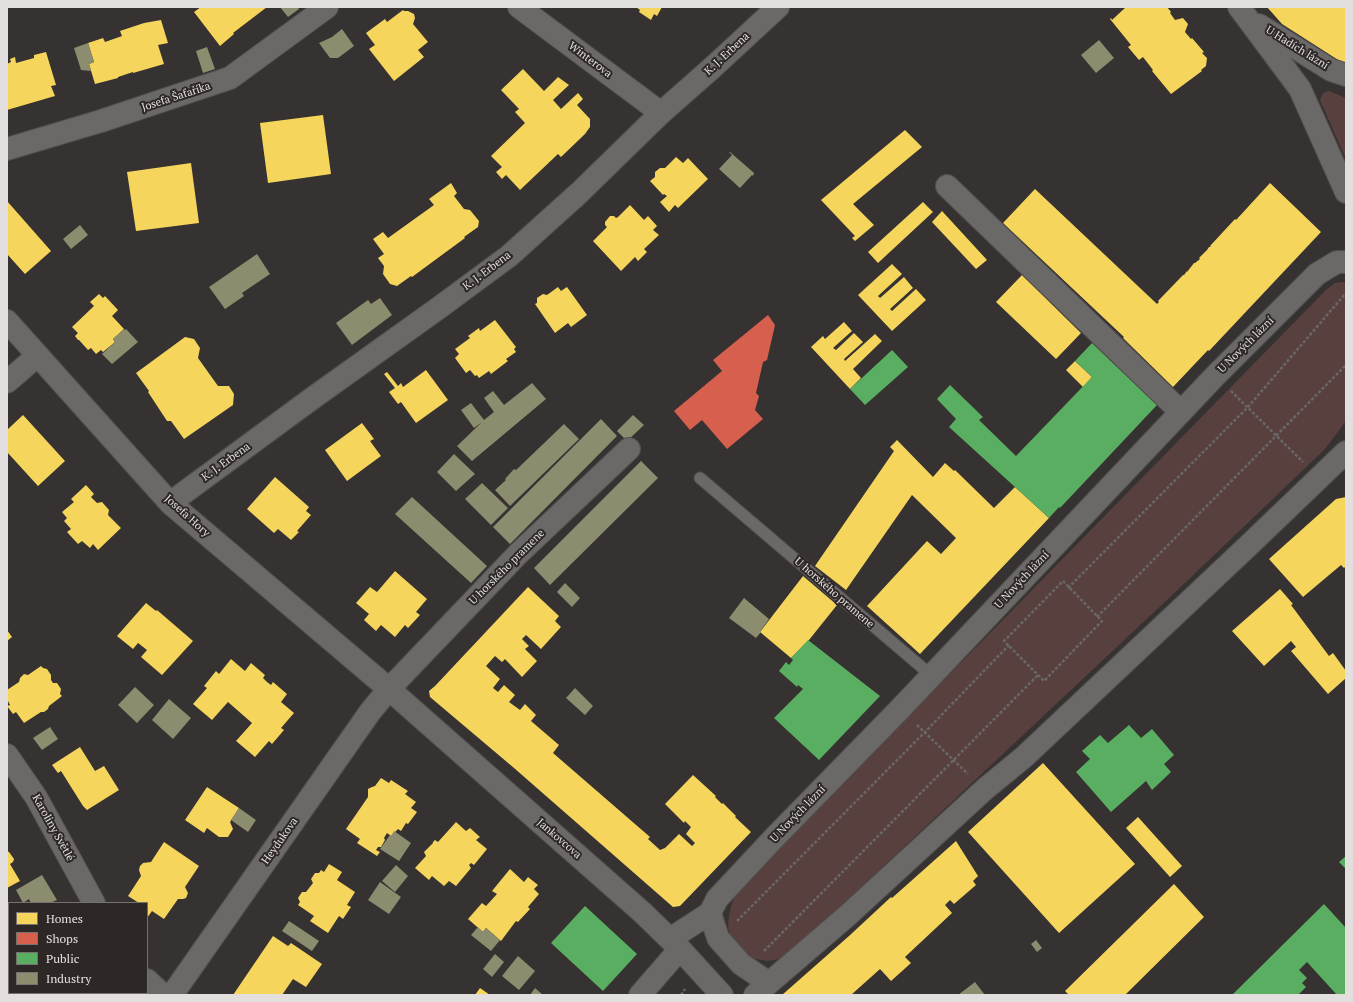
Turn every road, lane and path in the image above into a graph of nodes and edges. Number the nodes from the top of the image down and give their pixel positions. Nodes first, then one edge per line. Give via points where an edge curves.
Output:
1 (326, 7) edge
2 (519, 7) edge
3 (778, 7) edge
4 (1244, 13) edge
5 (1346, 75) edge
6 (660, 113) junction
7 (7, 149) edge
8 (947, 186) dead end
9 (1346, 192) edge
10 (1346, 262) edge
11 (1346, 293) edge
12 (7, 321) edge
13 (37, 356) junction
14 (1346, 365) edge
15 (1214, 376) junction
16 (7, 382) edge
17 (1248, 407) junction
18 (1181, 412) junction
19 (1277, 436) junction
20 (629, 449) dead end
21 (1346, 452) edge
22 (700, 478) dead end
23 (1319, 478) junction
24 (170, 503) junction
25 (1068, 588) junction
26 (1097, 617) junction
27 (1009, 645) junction
28 (1038, 675) junction
29 (932, 676) junction
30 (389, 689) junction
31 (900, 709) junction
32 (925, 732) junction
33 (7, 755) edge
34 (954, 760) junction
35 (984, 789) junction
36 (93, 902) edge
37 (710, 912) junction
38 (736, 923) dead end
39 (675, 944) junction
40 (761, 954) dead end
41 (148, 981) edge
42 (762, 989) edge
43 (163, 995) edge
44 (172, 995) edge
45 (640, 995) edge
46 (722, 995) edge

1 - 7 street, Josefa Šafaříka via 230,78
2 - 6 street, Winterova
3 - 6 street, K. J. Erbena
4 - 5 street, U Hadích lázní via 1331,70
4 - 9 street via 1300,89
6 - 24 street, K. J. Erbena via 579,193 509,256
8 - 18 street
10 - 15 street, U Nových lázní via 1337,262 1317,274
11 - 17 path
12 - 13 street, Josefa Hory
13 - 16 street
13 - 24 street, Josefa Hory
14 - 19 path
15 - 17 path
15 - 18 street, U Nových lázní
17 - 19 path
17 - 25 path
18 - 29 street, U Nových lázní
19 - 23 path
19 - 26 path
20 - 30 street, U horského pramene via 518,554
21 - 23 street
22 - 29 lane, U horského pramene
23 - 35 street via 1024,757
24 - 30 street, Josefa Hory
25 - 26 path
25 - 27 path via 1063,581 1004,641
26 - 28 path via 1102,621 1044,681
27 - 28 path
27 - 32 path
28 - 34 path
29 - 31 street, U Nových lázní
30 - 39 street, Jankovcova
30 - 44 street, Heydukova via 370,712
31 - 32 path
31 - 37 street, U Nových lázní via 717,899
32 - 34 path
32 - 38 path
33 - 36 street, Karoliny Světlé via 36,797
34 - 35 path
34 - 40 path
35 - 42 street via 847,916
37 - 39 street, U Nových lázní
37 - 42 street via 718,938
39 - 45 street, U Nových lázní
39 - 46 street, Jankovcova
41 - 43 street

